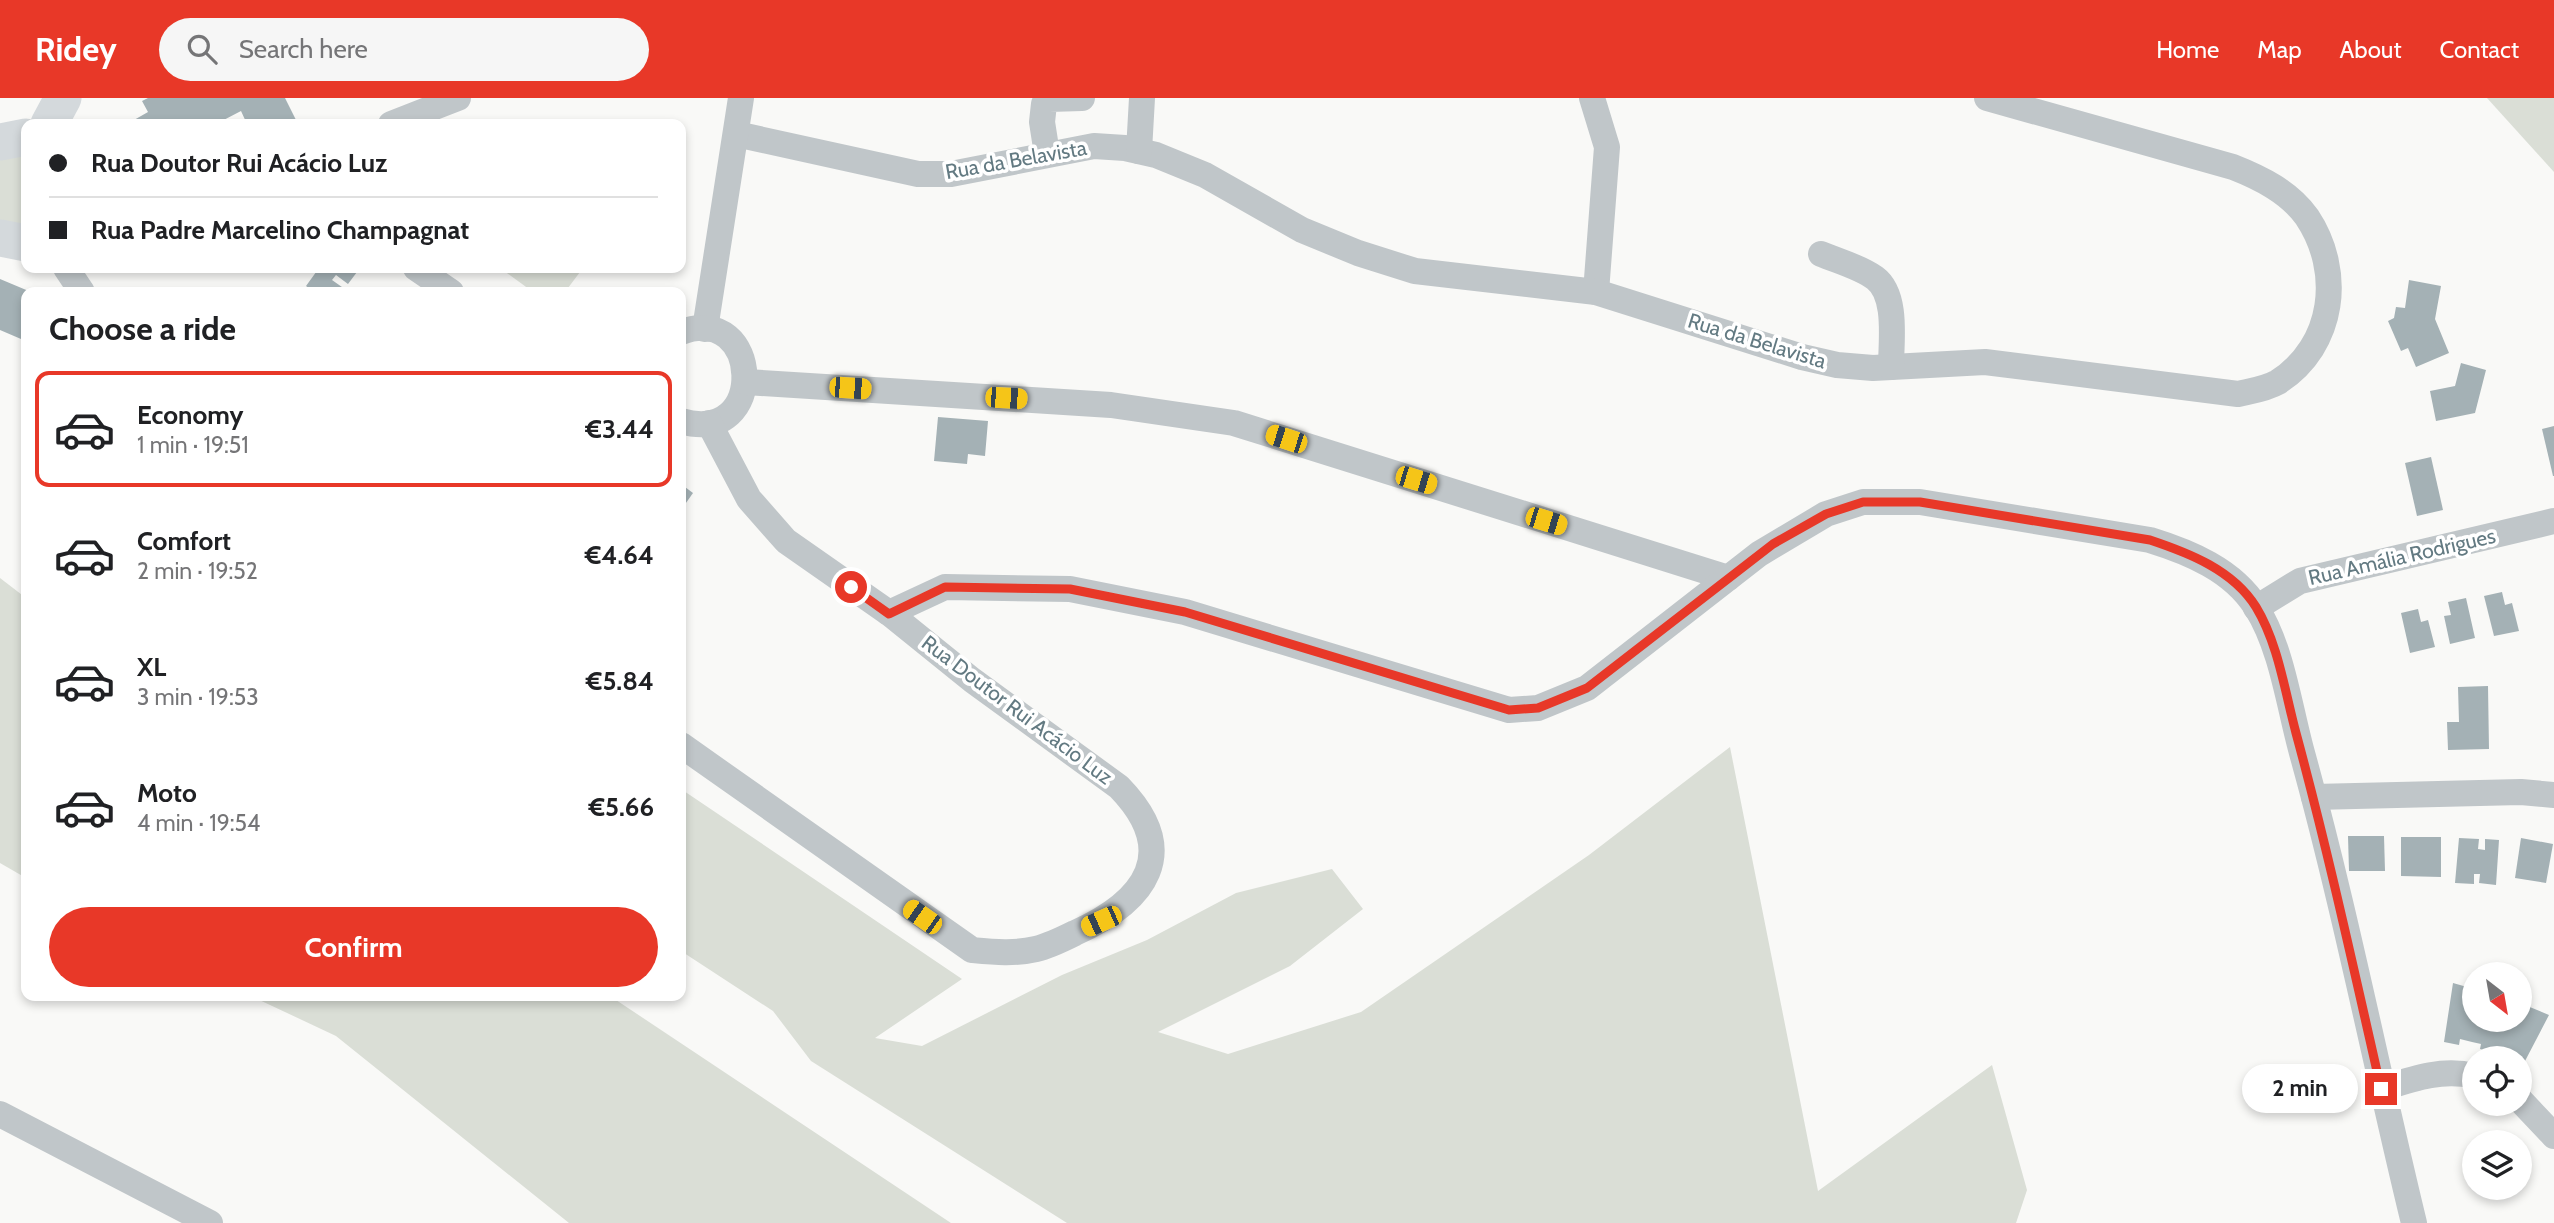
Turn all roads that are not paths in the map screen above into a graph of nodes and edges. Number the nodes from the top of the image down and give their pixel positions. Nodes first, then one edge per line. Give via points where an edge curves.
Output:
1 (62, 98) edge
2 (402, 98) edge
3 (741, 98) edge
4 (1082, 98) edge
5 (1142, 98) edge
6 (1592, 98) edge
7 (1987, 98) edge
8 (446, 102) edge
9 (52, 119) edge
10 (403, 119) edge
11 (736, 134) junction
12 (21, 138) edge
13 (0, 142) edge
14 (1139, 151) junction
15 (1047, 154) junction
16 (0, 238) edge
17 (21, 242) edge
18 (1821, 254) dead end
19 (424, 273) edge
20 (444, 287) edge
21 (1596, 292) junction
22 (693, 331) edge
23 (1891, 367) junction
24 (746, 382) junction
25 (686, 421) edge
26 (709, 423) junction
27 (2554, 521) edge
28 (1728, 578) junction
29 (2256, 608) junction
30 (889, 614) junction
31 (686, 749) edge
32 (2554, 795) edge
33 (2314, 797) junction
34 (2462, 1076) edge
35 (2381, 1089) junction
36 (2532, 1113) edge
37 (0, 1114) edge
38 (2554, 1136) edge
39 (210, 1223) edge
40 (2414, 1223) edge

1 - 9 street
2 - 8 street
3 - 11 street
4 - 15 street via 1044,103
5 - 14 street
6 - 21 street via 1607,148
7 - 23 street, Rua da Belavista via 2263,179 2305,215 2318,237 2328,266 2326,318 2297,367 2277,383 2238,394 1985,362
8 - 10 street
11 - 15 street, Rua da Belavista via 918,174 951,174
11 - 22 street
12 - 13 street
14 - 15 street, Rua da Belavista via 1094,146
14 - 21 street, Rua da Belavista via 1205,175 1302,230 1415,271
16 - 17 street
18 - 23 street via 1877,279 1891,316
19 - 20 street
21 - 23 street, Rua da Belavista via 1801,357 1838,365
22 - 24 street via 719,333 736,347
24 - 26 street via 734,408
24 - 28 street via 1111,405 1234,423
25 - 26 street
26 - 30 street, Rua Doutor Rui Acácio Luz via 734,474 766,521 786,541
27 - 29 street, Rua Amália Rodrigues via 2300,582
28 - 29 street via 1787,535 1826,514 1863,502 1892,500 2150,540 2205,562 2229,578
28 - 30 street via 1587,688 1538,708 1509,710 1185,612 1070,589 945,587
29 - 33 street via 2272,643
30 - 31 street, Rua Doutor Rui Acácio Luz via 1133,801 1149,832 1150,863 1131,900 1110,916 1039,949 1017,953 972,950
32 - 33 street
33 - 35 street
34 - 35 street via 2424,1076
35 - 40 street
36 - 38 street
37 - 39 street

